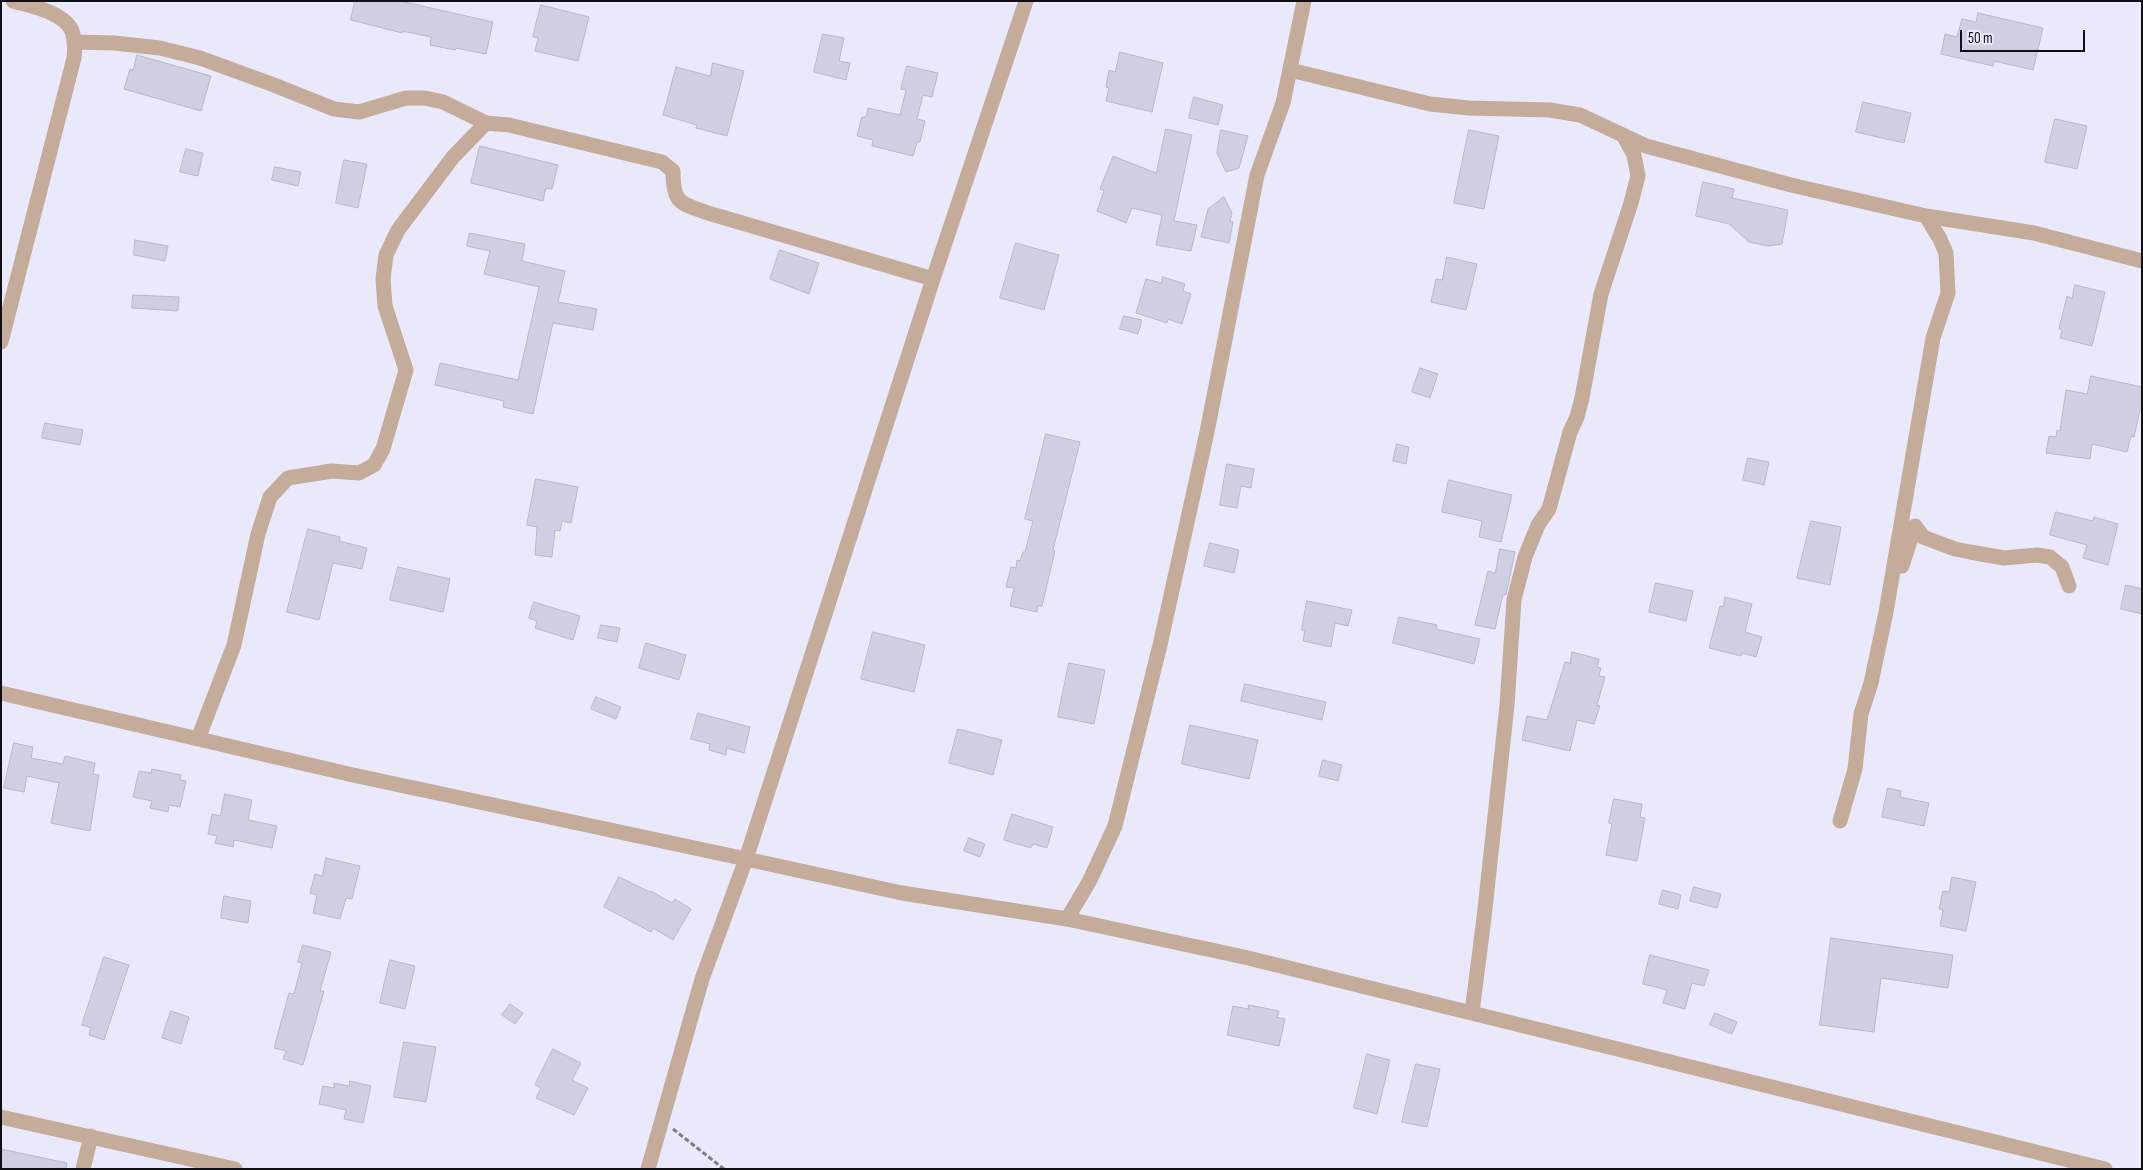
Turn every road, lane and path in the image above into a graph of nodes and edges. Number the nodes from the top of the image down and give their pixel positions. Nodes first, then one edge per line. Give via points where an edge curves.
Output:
1 (13, 1) edge
2 (1026, 1) edge
3 (1304, 1) edge
4 (75, 42) junction
5 (1290, 70) junction
6 (486, 123) junction
7 (1623, 134) junction
8 (1926, 216) junction
9 (2142, 262) edge
10 (933, 279) junction
11 (1, 342) edge
12 (2069, 586) dead end
13 (1886, 612) junction
14 (1, 693) edge
15 (198, 739) junction
16 (1840, 821) dead end
17 (746, 860) junction
18 (1067, 919) junction
19 (1472, 1012) junction
20 (1, 1117) edge
21 (663, 1120) junction
22 (91, 1136) junction
23 (83, 1169) edge
24 (235, 1169) edge
25 (648, 1169) edge
26 (724, 1169) edge
27 (2105, 1169) edge

1 - 4 street via 61,17 71,29
2 - 10 street
3 - 5 street
4 - 6 street via 160,48 200,58 334,109 359,112 406,98 425,98 442,102
4 - 11 street via 74,58
5 - 7 street via 1430,104 1550,110 1580,115
5 - 18 street via 1283,103 1257,175 1207,432 1115,826
6 - 10 street via 509,125 662,162 673,171 676,198 686,205
6 - 15 street via 453,157 398,230 386,255 382,279 385,306 406,370 383,449 374,465 359,474 332,472 288,478 270,496 258,534 234,646
7 - 8 street via 1646,146 1791,185
7 - 19 street via 1634,155 1638,176 1601,294 1580,407 1549,509 1538,525 1525,557 1514,600 1507,705
8 - 9 street via 2034,234
8 - 13 street via 1946,253 1948,292 1933,338
10 - 17 street
12 - 13 street via 2062,567 2050,558 2037,554 2004,558 1955,549 1923,537 1915,526
13 - 16 street via 1861,714 1855,768
14 - 15 street
15 - 17 street
17 - 18 street via 902,892
17 - 21 street via 702,979
18 - 19 street via 1244,957
19 - 27 street
20 - 22 street
21 - 25 street
21 - 26 path
22 - 23 street
22 - 24 street

